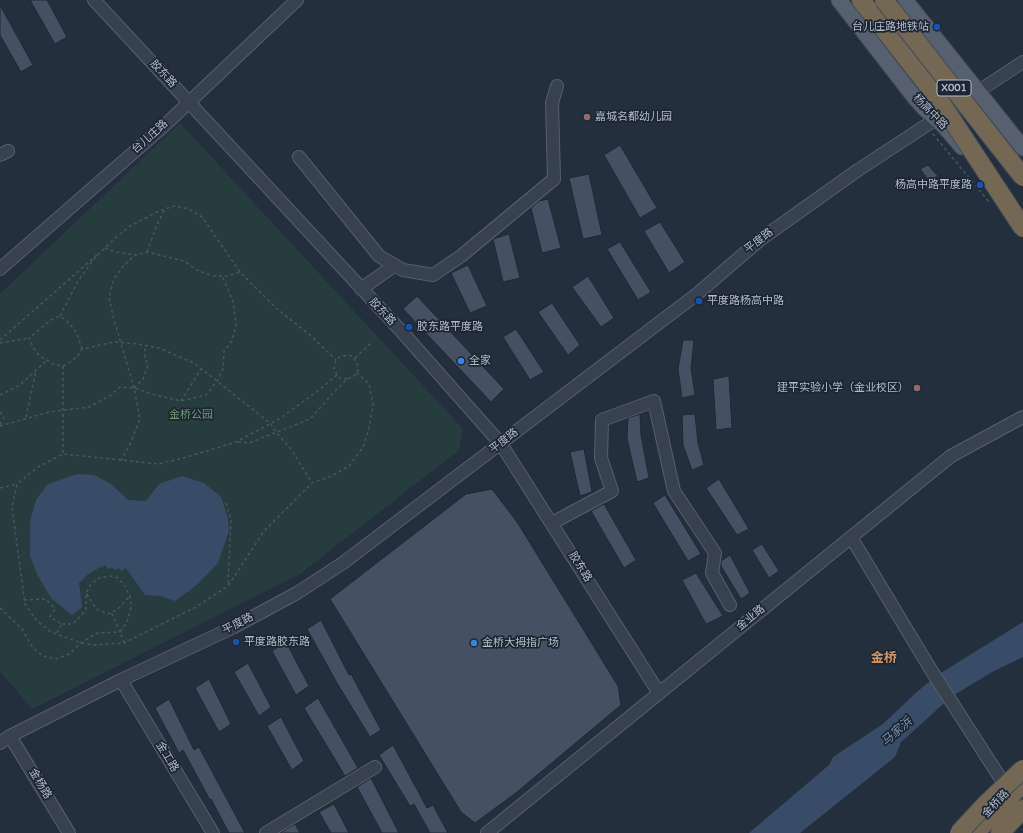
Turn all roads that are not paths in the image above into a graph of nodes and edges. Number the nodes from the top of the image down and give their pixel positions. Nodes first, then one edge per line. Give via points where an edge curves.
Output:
1 (94, 0) edge
2 (297, 0) edge
3 (839, 0) edge
4 (861, 0) edge
5 (884, 0) edge
6 (905, 0) edge
7 (1023, 62) edge
8 (557, 86) dead end
9 (978, 92) junction
10 (937, 97) junction
11 (188, 101) junction
12 (936, 119) junction
13 (1023, 148) edge
14 (299, 157) dead end
15 (1023, 176) edge
16 (1023, 210) edge
17 (1023, 222) edge
18 (1023, 228) edge
19 (395, 265) junction
20 (0, 270) edge
21 (361, 289) junction
22 (1023, 417) edge
23 (501, 444) junction
24 (552, 523) junction
25 (851, 537) junction
26 (730, 605) dead end
27 (121, 680) junction
28 (659, 692) junction
29 (10, 736) junction
30 (0, 743) edge
31 (374, 767) dead end
32 (1023, 769) edge
33 (1023, 775) edge
34 (1016, 786) edge
35 (1023, 802) edge
36 (1023, 809) edge
37 (69, 833) edge
38 (213, 833) edge
39 (266, 833) edge
40 (487, 833) edge
41 (959, 833) edge
42 (968, 833) edge
43 (975, 833) edge
44 (993, 833) edge
45 (1000, 833) edge

1 - 11 street, 胶东路
2 - 11 street, 台儿庄路
3 - 12 main road, 杨高中路 via 916,98
4 - 10 highway, 杨高中路 / X001
5 - 15 highway, X001, bridge
6 - 9 main road, X001
7 - 9 street, 平度路
8 - 19 street via 552,103 554,179 461,256 433,275 403,270
9 - 12 street, 平度路
9 - 13 main road, X001
10 - 16 highway, 杨高中路 / X001, bridge
10 - 18 highway, bridge
11 - 20 street, 台儿庄路 via 165,125
11 - 21 street, 胶东路
12 - 17 main road, 杨高中路 via 948,130
12 - 23 street, 平度路 via 858,170 761,239 697,294
14 - 19 street via 379,256
19 - 21 street
21 - 23 street, 胶东路
22 - 25 street, 金业路 via 951,456
23 - 24 street, 胶东路
23 - 27 street, 平度路 via 344,563 297,593 234,627
24 - 26 street via 612,492 601,458 602,420 654,401 674,491 715,553 712,573
24 - 28 street, 胶东路
25 - 28 street, 金业路
25 - 34 street via 953,705
27 - 29 street, 平度路
27 - 38 street, 金工路
28 - 40 street, 金业路
29 - 30 street, 平度路
29 - 37 street, 金杨路
31 - 39 street
32 - 41 highway, bridge
33 - 34 main road, 金桥路
34 - 42 main road, 金桥路
34 - 43 highway
35 - 44 main road, 金桥路
36 - 45 highway

